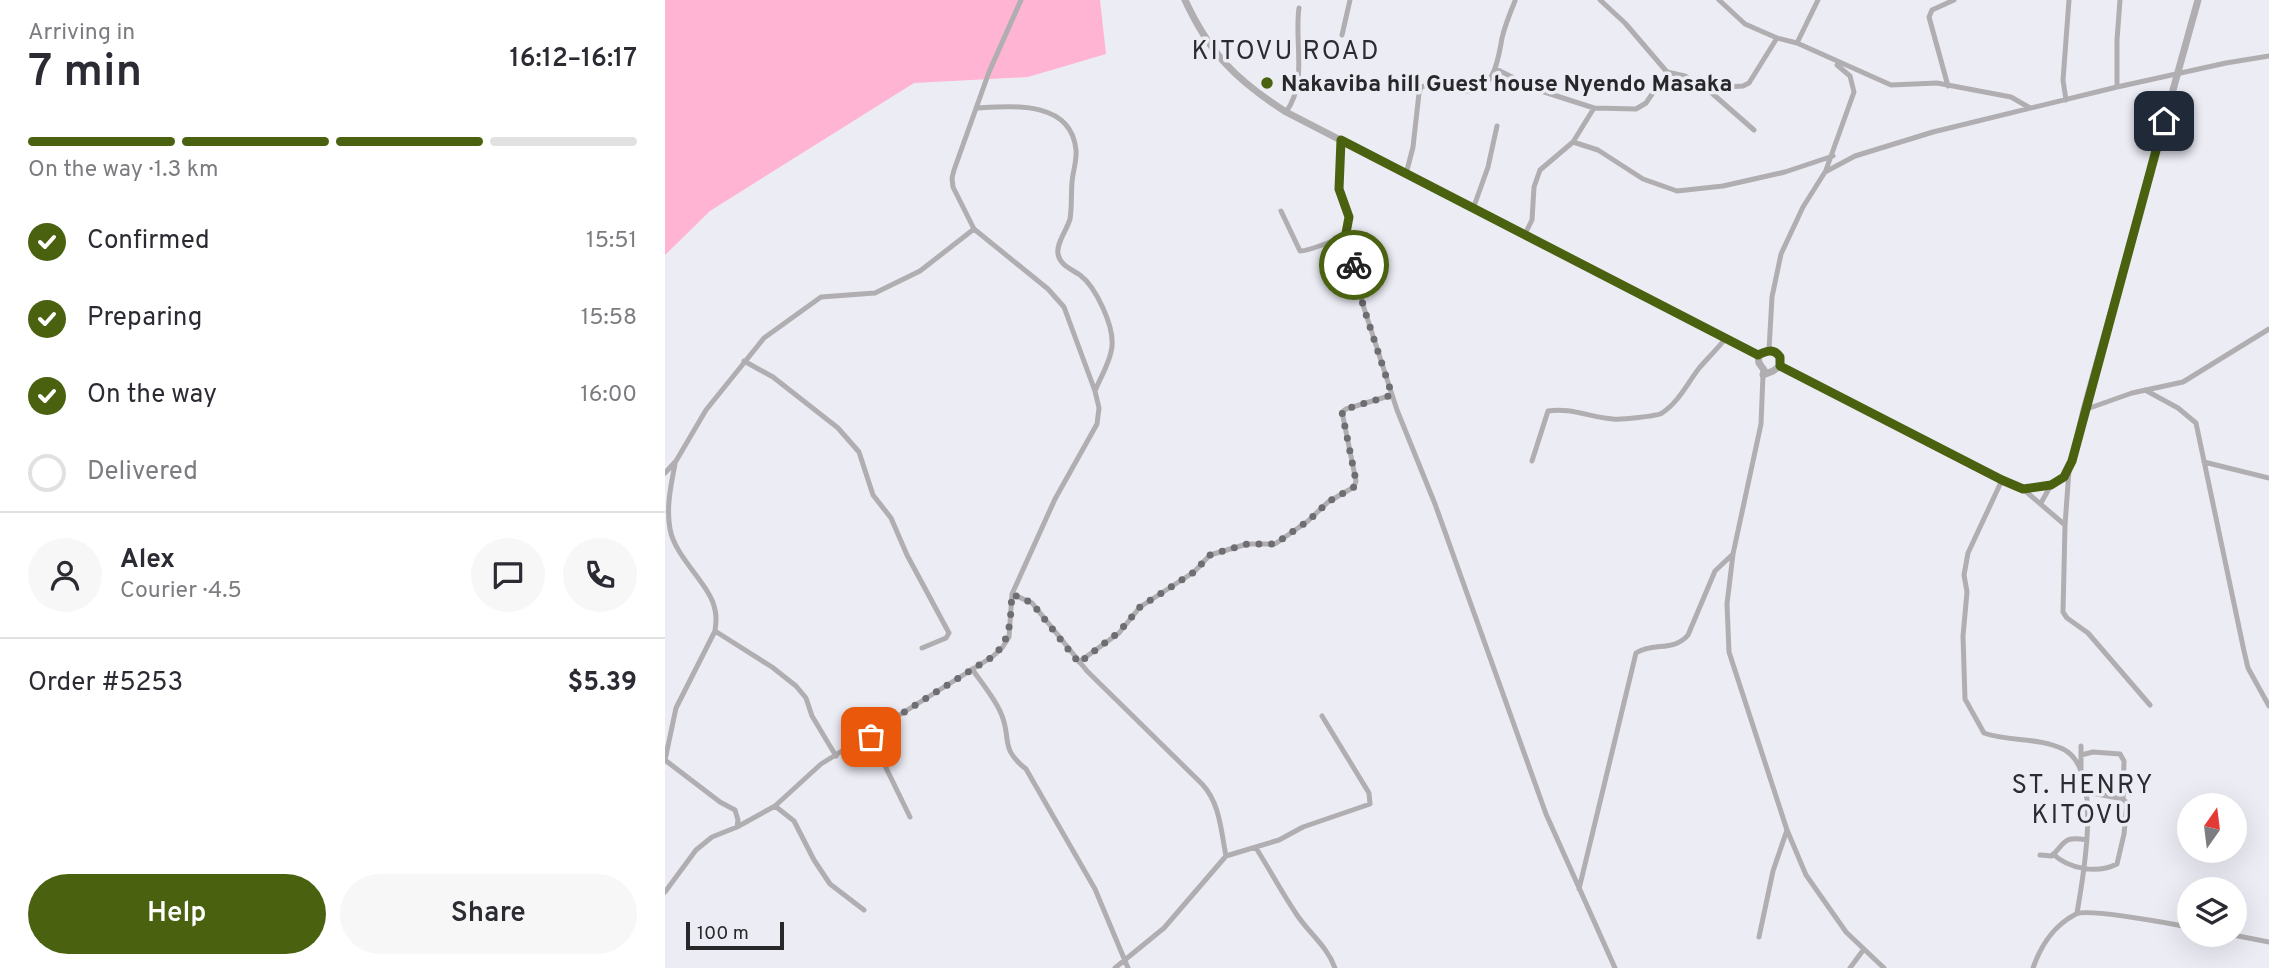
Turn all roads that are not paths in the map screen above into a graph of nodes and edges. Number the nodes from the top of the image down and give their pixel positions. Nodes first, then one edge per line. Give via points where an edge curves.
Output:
1 (1021, 0) edge
2 (1185, 0) edge
3 (1350, 0) edge
4 (1514, 0) edge
5 (1600, 0) edge
6 (1719, 0) edge
7 (1818, 0) edge
8 (1954, 0) edge
9 (2069, 0) edge
10 (2120, 0) edge
11 (2198, 0) edge
12 (1299, 8) dead end
13 (1342, 35) dead end
14 (1777, 38) junction
15 (1797, 43) junction
16 (2269, 56) edge
17 (1832, 61) junction
18 (1496, 69) junction
19 (1667, 72) junction
20 (2177, 74) junction
21 (1948, 86) junction
22 (2117, 87) junction
23 (1706, 88) junction
24 (2066, 100) junction
25 (976, 108) junction
26 (1594, 108) junction
27 (2030, 108) junction
28 (1286, 112) junction
29 (1497, 126) dead end
30 (1754, 130) dead end
31 (1341, 140) junction
32 (1573, 142) junction
33 (1833, 156) junction
34 (1825, 172) junction
35 (1406, 174) junction
36 (1473, 209) junction
37 (1281, 211) dead end
38 (974, 229) junction
39 (1346, 233) junction
40 (1524, 236) junction
41 (2269, 329) edge
42 (1726, 338) junction
43 (1769, 350) junction
44 (1758, 355) junction
45 (744, 361) junction
46 (1780, 366) junction
47 (1763, 375) junction
48 (2145, 390) junction
49 (1095, 391) junction
50 (1392, 395) junction
51 (2084, 410) junction
52 (676, 461) junction
53 (1532, 461) dead end
54 (2204, 462) junction
55 (2069, 470) junction
56 (665, 473) edge
57 (2269, 478) edge
58 (2002, 480) junction
59 (2051, 485) junction
60 (2023, 489) junction
61 (2041, 503) junction
62 (2064, 525) junction
63 (1733, 554) junction
64 (1012, 594) junction
65 (715, 632) junction
66 (922, 648) dead end
67 (1079, 663) junction
68 (972, 669) junction
69 (2150, 705) dead end
70 (2269, 706) edge
71 (1322, 716) dead end
72 (866, 736) junction
73 (2081, 746) dead end
74 (2081, 755) junction
75 (836, 756) junction
76 (2081, 774) junction
77 (2087, 792) junction
78 (2123, 799) junction
79 (775, 806) junction
80 (910, 817) dead end
81 (737, 827) junction
82 (1787, 830) junction
83 (2087, 840) junction
84 (1256, 848) junction
85 (2053, 854) junction
86 (2040, 855) dead end
87 (1226, 856) junction
88 (2085, 867) junction
89 (1579, 889) junction
90 (665, 892) edge
91 (864, 910) dead end
92 (2077, 913) junction
93 (2177, 925) edge
94 (1759, 937) dead end
95 (2247, 938) edge
96 (2269, 942) edge
97 (1864, 949) junction
98 (1126, 965) edge
99 (1115, 968) edge
100 (1335, 968) edge
101 (1615, 968) edge
102 (1850, 968) edge
103 (1884, 968) edge
104 (2033, 968) edge

1 - 25 street
2 - 28 street via 1215,53 1253,91
3 - 13 street
4 - 18 street
5 - 19 street
6 - 14 street via 1745,24
7 - 15 street
8 - 21 street via 1932,10 1929,17
9 - 24 street via 2063,80
10 - 22 street
11 - 20 street
12 - 28 street via 1299,66 1293,103
14 - 15 street
14 - 23 street via 1749,83
15 - 17 street
16 - 20 street
17 - 21 street via 1891,85
17 - 33 street via 1850,76 1854,92
18 - 26 street via 1538,90
18 - 35 street via 1473,91 1421,87
19 - 23 street
19 - 26 street via 1641,107
20 - 22 street
20 - 51 street
21 - 27 street via 2011,97
22 - 24 street
23 - 30 street
24 - 27 street
25 - 38 street via 952,178
25 - 49 street via 1036,109 1068,126 1076,149 1071,214 1057,248 1061,263 1083,277 1109,322 1112,347
26 - 32 street
27 - 34 street via 1855,156
28 - 31 street
29 - 36 street
31 - 35 street
31 - 39 street via 1339,189 1349,217
32 - 33 street via 1598,150 1643,179 1677,191 1723,186
32 - 40 street via 1535,179 1533,212
33 - 34 street
34 - 43 street via 1803,207 1779,262
35 - 36 street
36 - 40 street
37 - 39 street via 1300,251
38 - 45 street via 933,263 875,293 834,295 811,302 764,338
38 - 49 street via 1058,297
39 - 50 street
40 - 42 street
41 - 48 street via 2182,382
42 - 44 street
42 - 53 street via 1663,413 1614,419 1548,411
43 - 44 street
43 - 46 street via 1780,357
44 - 47 street
45 - 52 street via 706,410
45 - 66 street via 838,428 859,452 873,495 891,518 949,633
46 - 47 street
46 - 58 street
47 - 63 street via 1761,424
48 - 51 street
48 - 54 street via 2196,423
49 - 64 street via 1097,424 1055,499
50 - 67 street via 1342,412 1354,487 1275,544 1247,544 1210,555 1179,583 1140,607 1119,632
50 - 89 street via 1546,814
51 - 55 street
52 - 56 street
52 - 65 street via 669,493 670,531 712,599
54 - 57 street
54 - 70 street via 2248,668
55 - 59 street
55 - 62 street
58 - 60 street
58 - 76 street via 1968,553 1965,699 1984,733 2067,750
59 - 60 street
59 - 61 street
60 - 61 street
61 - 62 street
62 - 69 street via 2063,612 2088,633
63 - 82 street via 1727,604 1729,652
63 - 89 street via 1716,571 1683,641 1636,653
64 - 67 street via 1032,603
64 - 68 street via 1009,637 992,657
65 - 75 street via 796,686
65 - 81 street via 680,699 665,760 734,810
67 - 87 street via 1211,793
68 - 72 street
68 - 98 street via 999,709 1011,755 1026,769 1095,889
71 - 84 street via 1369,793 1370,804
72 - 75 street
72 - 80 street via 871,737
73 - 74 street
74 - 76 street
74 - 78 street via 2120,754 2124,761
75 - 79 street
76 - 77 street
77 - 78 street
77 - 83 street
78 - 88 street via 2127,810 2117,864
79 - 81 street
79 - 91 street via 795,821 830,884
81 - 90 street via 712,837 696,850
82 - 94 street
82 - 97 street via 1806,875 1846,932
83 - 85 street via 2063,841
83 - 88 street
84 - 87 street
84 - 100 street
85 - 86 street
85 - 88 street via 2063,864
87 - 98 street
88 - 92 street
89 - 101 street
92 - 93 street
92 - 104 street via 2041,945
95 - 96 street
97 - 102 street
97 - 103 street
98 - 99 street

